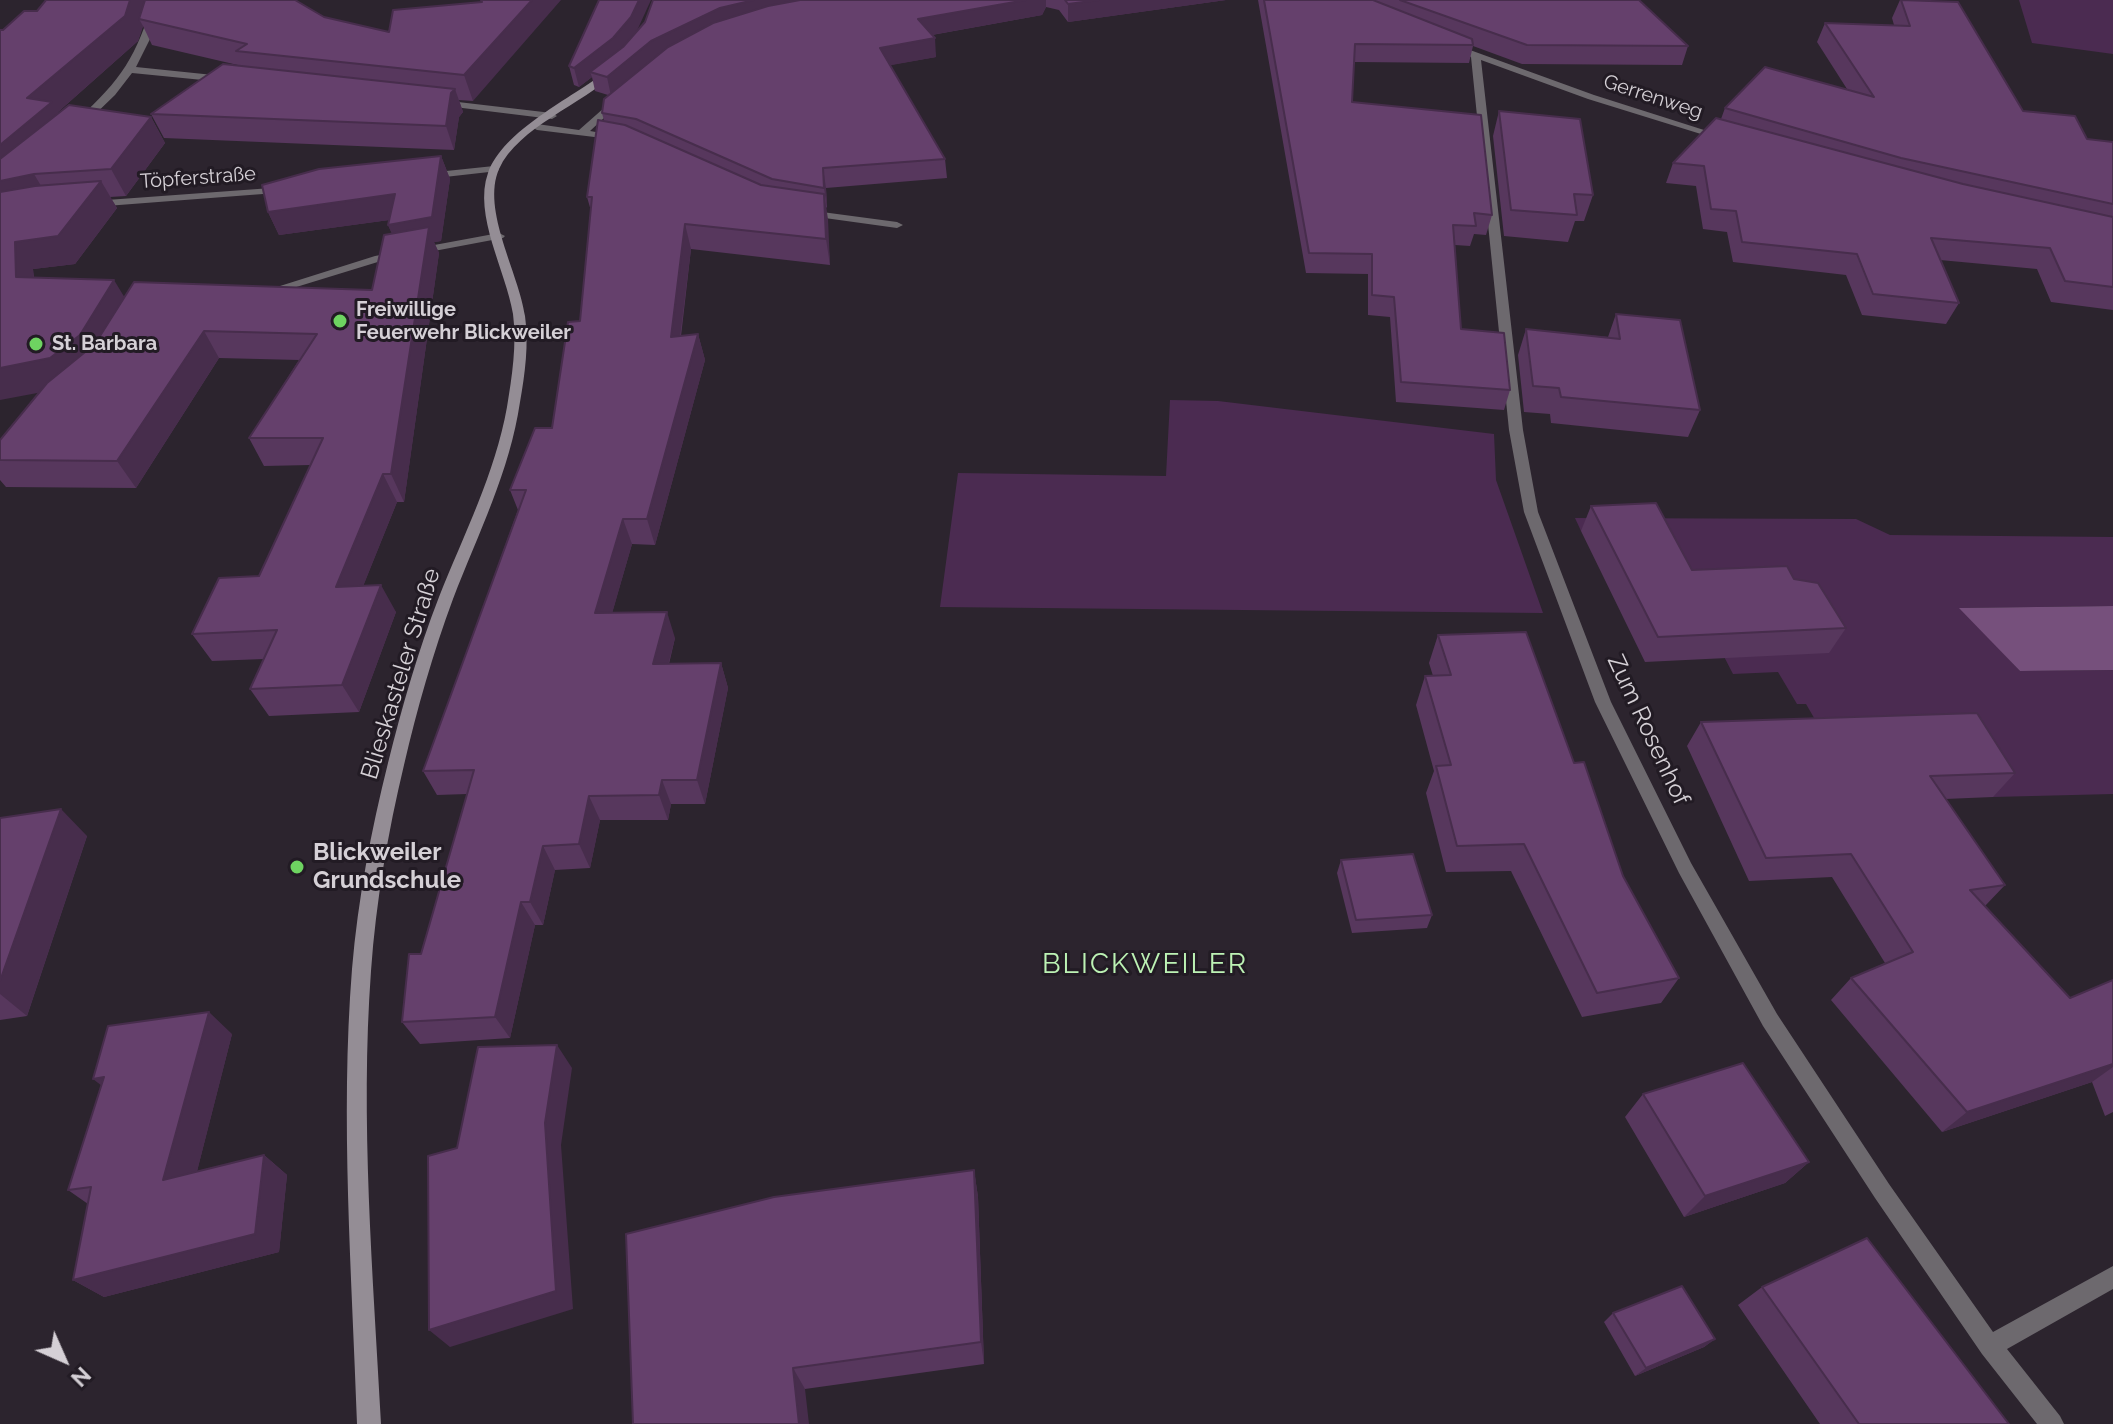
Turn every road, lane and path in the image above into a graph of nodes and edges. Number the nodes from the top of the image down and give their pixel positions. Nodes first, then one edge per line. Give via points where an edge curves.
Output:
1 (157, 0) edge
2 (1469, 52) joint
3 (623, 61) edge
4 (133, 70) junction
5 (242, 82) edge
6 (621, 97) edge
7 (430, 102) edge
8 (552, 116) junction
9 (537, 127) junction
10 (73, 129) edge
11 (582, 133) junction
12 (1729, 139) edge
13 (623, 141) edge
14 (494, 169) junction
15 (419, 177) edge
16 (299, 189) edge
17 (81, 205) edge
18 (796, 210) edge
19 (897, 225) dead end
20 (499, 236) junction
21 (247, 293) edge
22 (2113, 1277) edge
23 (1990, 1346) junction
24 (369, 1424) edge
25 (2052, 1424) edge

1 - 4 street
2 - 12 street, Gerrenweg
2 - 23 street, Zum Rosenhof via 1528,499 1591,673 1685,868 1770,1020
3 - 8 street
4 - 5 street
4 - 10 street
6 - 11 street
7 - 8 street
8 - 9 street
9 - 11 street
9 - 14 street
11 - 13 street
14 - 15 street
14 - 20 street, Blieskasteler Straße via 490,199
16 - 17 street, Töpferstraße
18 - 19 street
20 - 21 street via 379,258 280,290
20 - 24 street, Blieskasteler Straße via 519,314 521,358 513,414 406,721 364,915 356,1027
22 - 23 street
23 - 25 street, Zum Rosenhof

